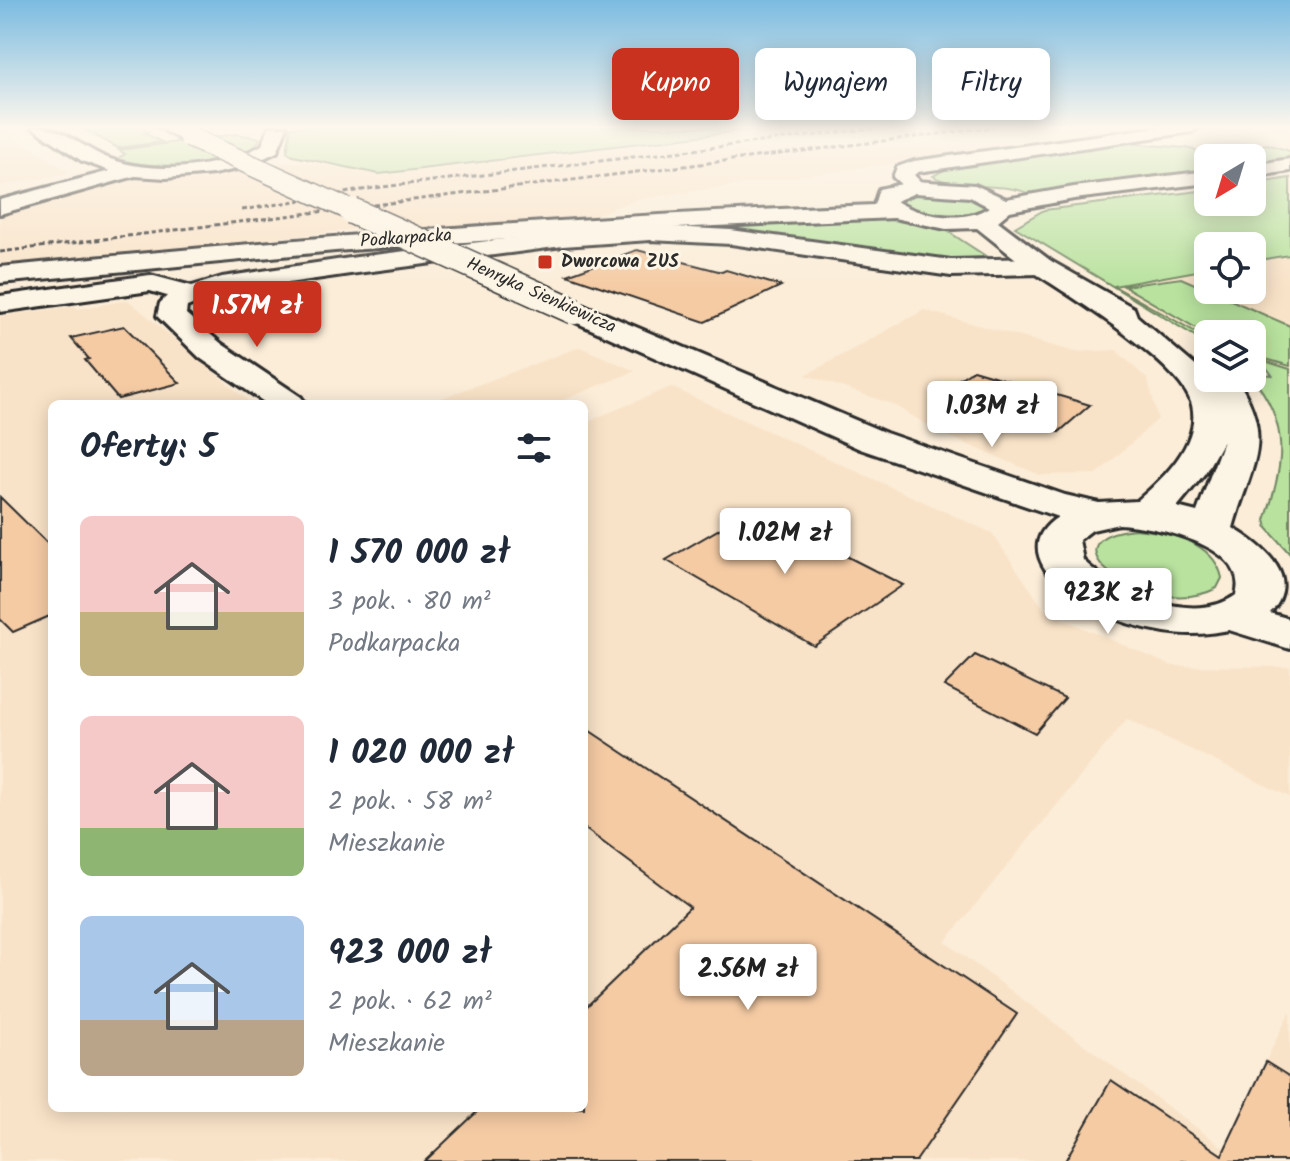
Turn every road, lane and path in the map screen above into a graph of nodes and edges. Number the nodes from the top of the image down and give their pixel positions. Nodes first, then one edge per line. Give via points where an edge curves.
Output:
1 (90, 181) edge
2 (287, 181) edge
3 (908, 181) edge
4 (1173, 181) edge
5 (915, 187) junction
6 (994, 200) junction
7 (7, 202) edge
8 (889, 205) junction
9 (970, 221) junction
10 (1042, 266) junction
11 (0, 275) edge
12 (193, 294) junction
13 (1097, 300) junction
14 (0, 304) edge
15 (1194, 357) edge
16 (1230, 392) edge
17 (283, 400) edge
18 (873, 441) junction
19 (1147, 513) junction
20 (1094, 514) junction
21 (1211, 532) junction
22 (1058, 541) junction
23 (1261, 602) edge
24 (1290, 634) edge

1 - 7 main road
2 - 18 main road, Henryka Sienkiewicza, bridge
3 - 5 main road
4 - 6 main road
5 - 6 main road via 947,187
5 - 8 main road via 894,191
6 - 9 main road via 998,214
8 - 9 main road via 912,217
8 - 11 main road, Podkarpacka via 320,245
9 - 10 main road
10 - 12 main road via 951,268 731,237 650,233 413,258 222,285
10 - 13 main road
12 - 14 main road via 150,283
12 - 17 main road via 174,303 171,316 211,351
13 - 15 main road
13 - 19 main road via 1175,360 1209,402 1210,430 1204,442 1173,489
16 - 21 main road via 1244,434
18 - 20 main road, Henryka Sienkiewicza
18 - 22 main road, Henryka Sienkiewicza
19 - 20 main road, Henryka Sienkiewicza
19 - 21 main road, Henryka Sienkiewicza
20 - 22 main road via 1076,520
21 - 23 main road, Henryka Sienkiewicza via 1248,558 1258,573
22 - 23 main road via 1060,558 1073,577 1130,608 1202,621
23 - 24 main road

